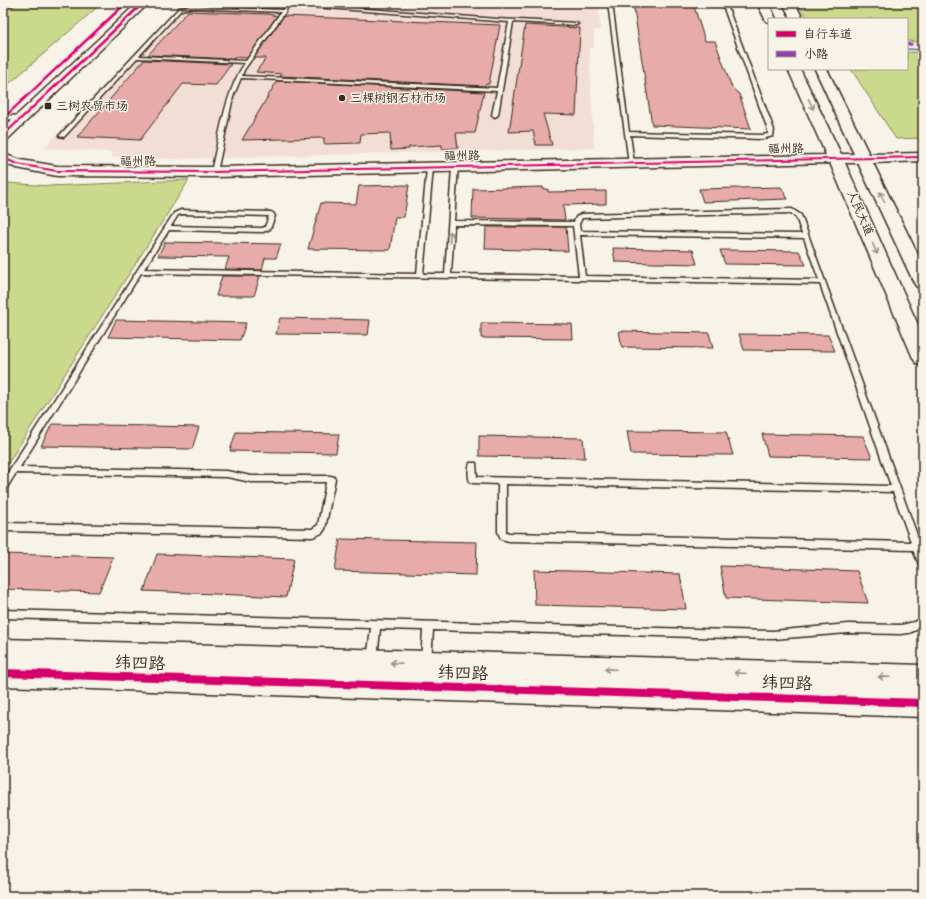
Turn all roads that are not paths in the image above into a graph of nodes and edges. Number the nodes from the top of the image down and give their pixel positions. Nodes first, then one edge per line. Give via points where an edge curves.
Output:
1 (10, 3) edge
2 (126, 3) edge
3 (144, 3) edge
4 (275, 3) edge
5 (364, 3) edge
6 (610, 3) edge
7 (724, 3) edge
8 (763, 3) edge
9 (789, 3) edge
10 (3, 4) edge
11 (288, 4) junction
12 (361, 10) junction
13 (284, 11) junction
14 (770, 18) edge
15 (796, 18) edge
16 (512, 21) junction
17 (576, 24) dead end
18 (136, 57) junction
19 (248, 62) junction
20 (794, 70) edge
21 (821, 70) edge
22 (239, 77) junction
23 (499, 90) junction
24 (495, 115) dead end
25 (4, 118) edge
26 (22, 118) junction
27 (627, 133) junction
28 (3, 136) edge
29 (62, 136) dead end
30 (923, 157) edge
31 (3, 158) edge
32 (864, 158) junction
33 (836, 159) junction
34 (631, 163) junction
35 (455, 167) junction
36 (430, 168) junction
37 (214, 172) junction
38 (451, 222) junction
39 (576, 224) junction
40 (166, 228) junction
41 (577, 233) junction
42 (806, 236) junction
43 (139, 271) junction
44 (420, 275) junction
45 (448, 276) junction
46 (582, 278) junction
47 (822, 282) junction
48 (923, 283) edge
49 (923, 358) edge
50 (473, 465) dead end
51 (14, 470) junction
52 (502, 480) junction
53 (3, 486) edge
54 (896, 489) junction
55 (3, 527) edge
56 (916, 546) junction
57 (923, 564) edge
58 (3, 614) edge
59 (923, 622) edge
60 (376, 625) junction
61 (428, 626) junction
62 (3, 651) edge
63 (3, 674) edge
64 (371, 674) junction
65 (425, 675) junction
66 (923, 678) edge
67 (923, 702) edge

1 - 10 street
2 - 25 main road
3 - 26 main road
4 - 11 lane
5 - 12 lane
6 - 27 lane
7 - 27 lane via 771,130 770,135 762,137
8 - 14 main road
9 - 15 main road
11 - 12 lane
11 - 13 lane
12 - 16 lane
13 - 18 lane via 184,7
13 - 19 lane
16 - 17 lane
16 - 23 lane
18 - 19 lane
18 - 29 lane
19 - 22 lane
20 -> 33 main road, 人民大道
21 - 32 main road, 人民大道
22 - 23 lane
22 - 37 lane via 231,97
23 - 24 lane
25 - 26 lane
26 - 28 main road
27 - 34 lane
30 - 32 main road, 福州路
31 - 37 main road, 福州路 via 17,164 57,171
32 - 33 main road, 福州路
48 -> 32 main road, 人民大道
33 - 34 main road, 福州路
33 -> 49 main road, 人民大道
34 - 35 main road, 福州路
35 - 36 main road, 福州路
35 - 38 lane
36 - 37 main road, 福州路
36 - 44 lane
38 - 39 lane
45 -> 38 lane
39 - 41 lane
39 - 42 lane via 578,218 589,215 792,211 799,216
40 - 40 lane via 176,214 181,212 272,216 268,228 263,230
40 - 43 lane
41 - 42 lane
41 - 46 lane
42 - 47 lane
43 - 44 lane
43 - 51 lane
44 - 45 lane
45 - 46 lane
46 - 47 lane
47 - 54 lane
50 - 52 lane via 472,480
51 - 53 lane
51 - 55 lane via 227,474 251,479 331,480 322,526 312,533
52 - 54 lane
52 - 56 lane via 502,532 509,538
54 - 56 lane
56 - 57 lane
58 - 60 lane
59 - 61 lane via 901,629 860,628 773,635
60 - 61 lane
60 - 64 lane
61 - 65 lane
62 - 64 main road, 纬四路
63 - 64 main road, 纬四路
64 - 65 main road, 纬四路
66 -> 65 main road, 纬四路
65 - 67 main road, 纬四路

